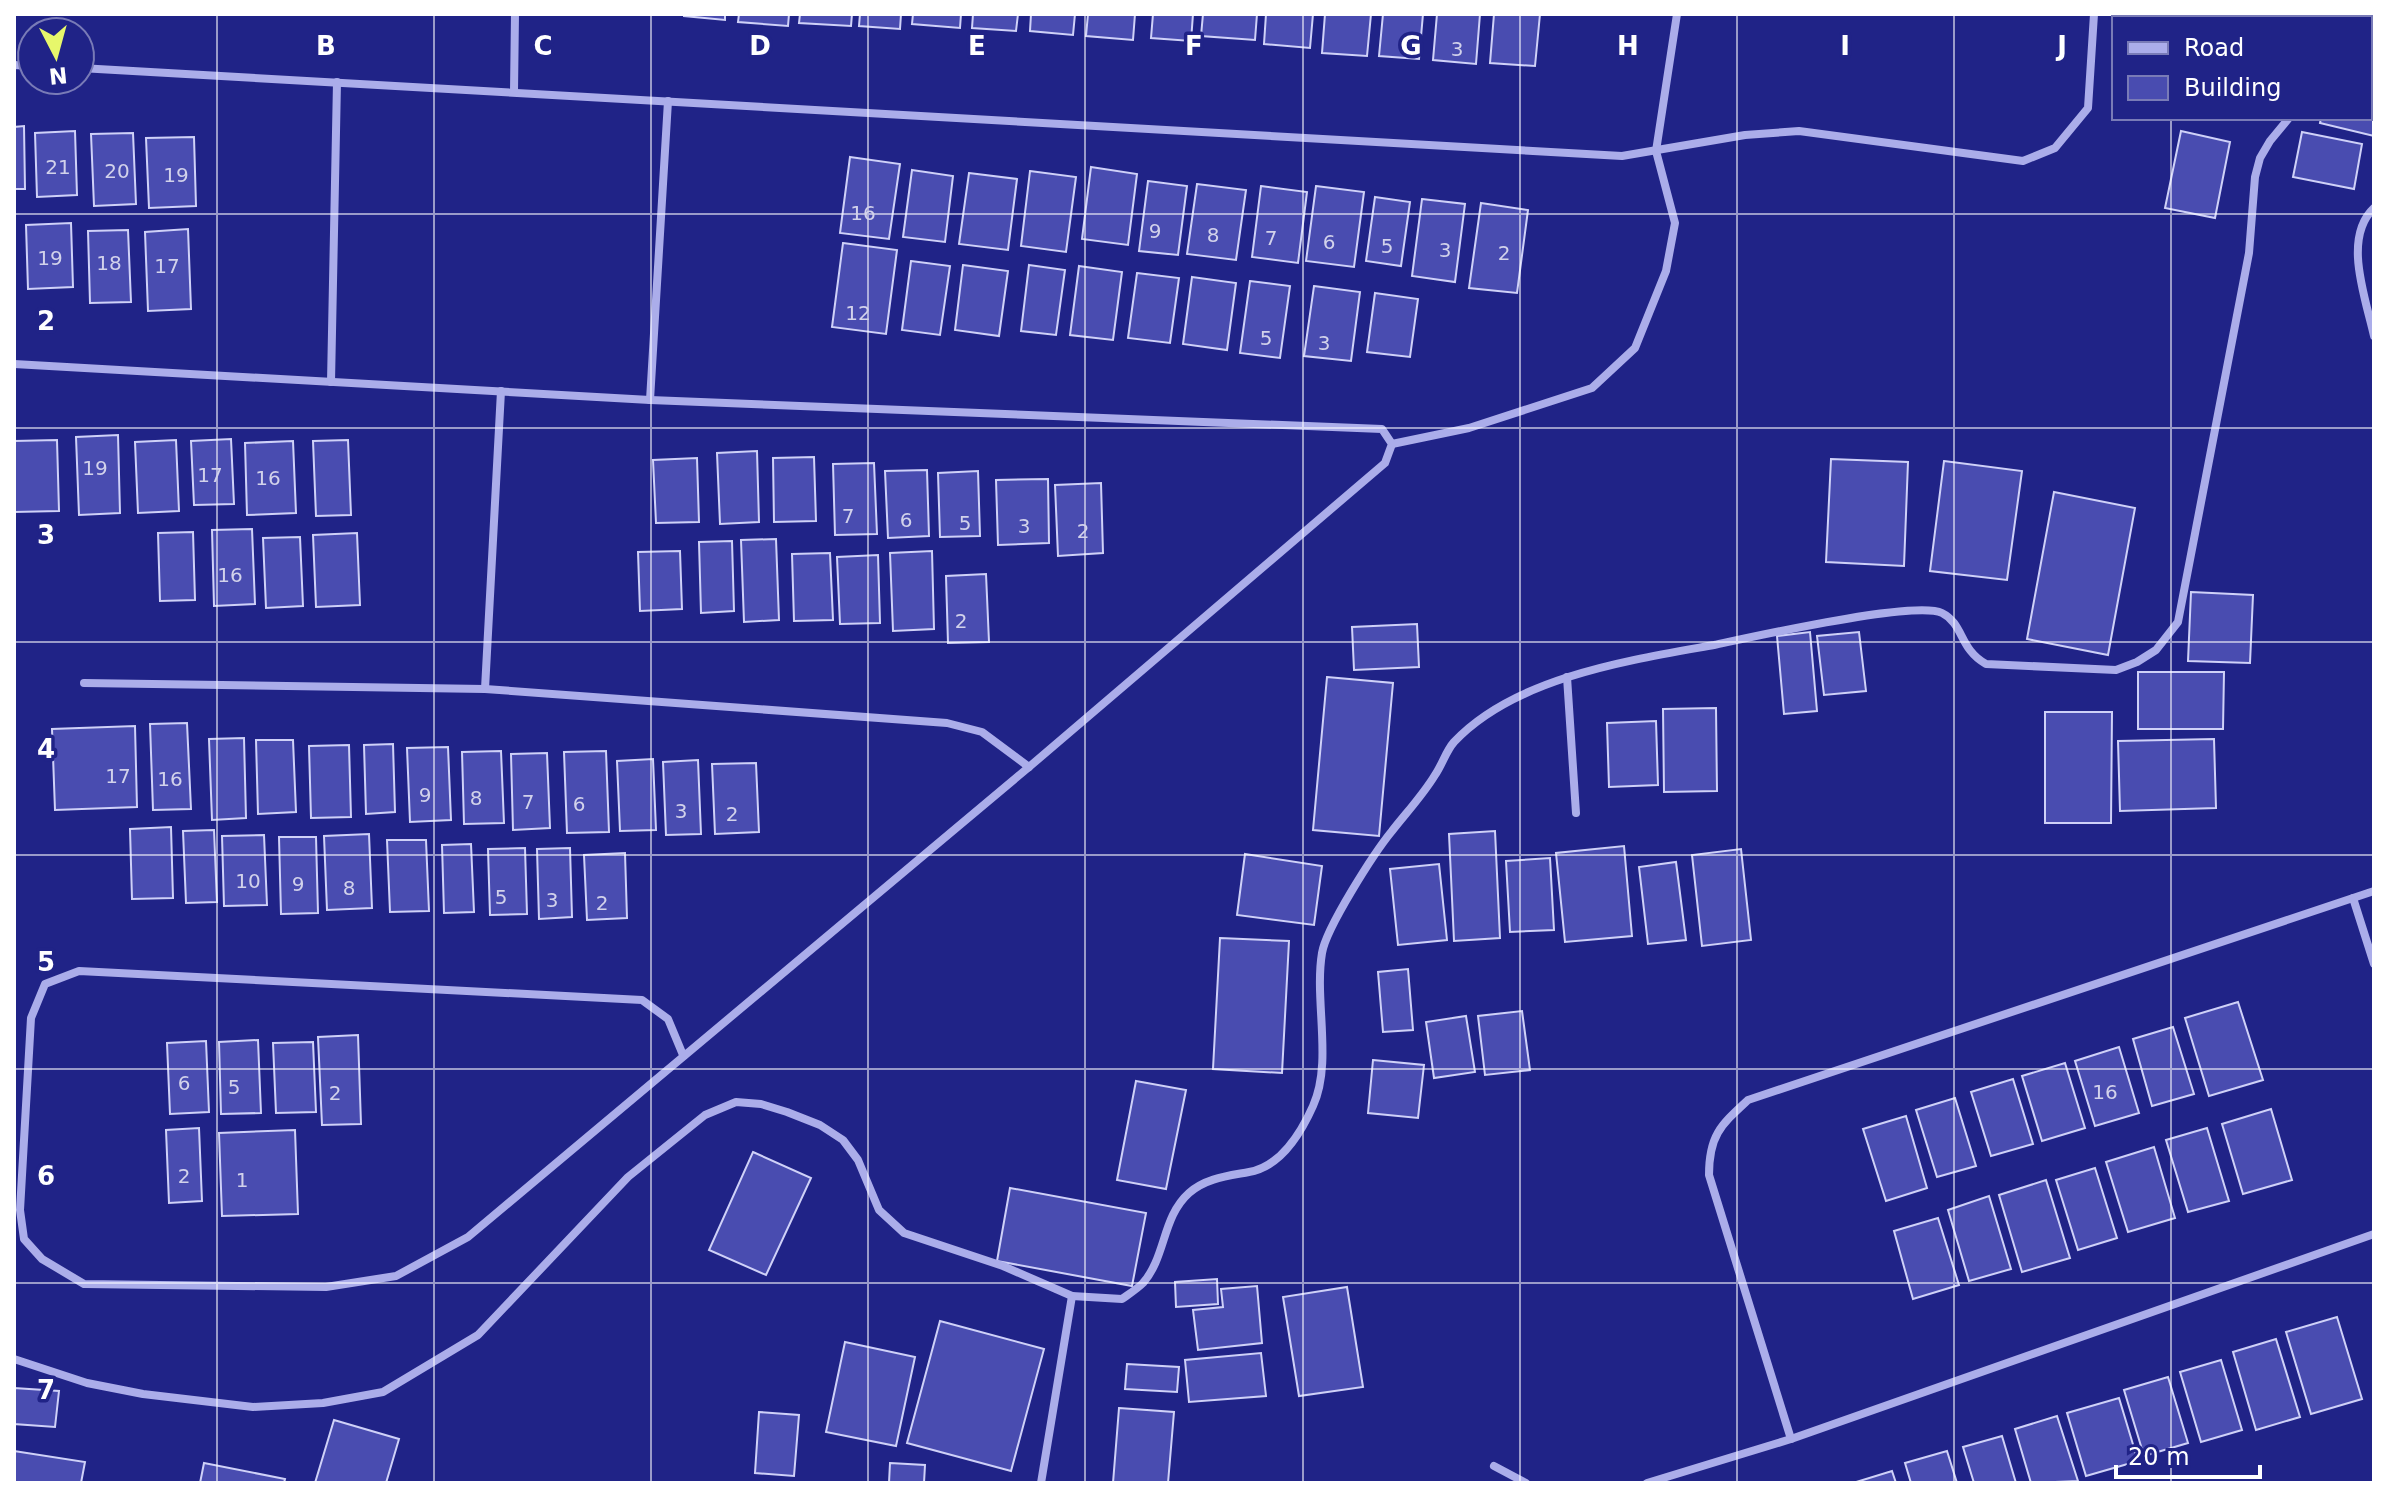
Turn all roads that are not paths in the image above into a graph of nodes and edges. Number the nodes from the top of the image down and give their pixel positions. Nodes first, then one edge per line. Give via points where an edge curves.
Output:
1 (515, 14) edge
2 (1677, 14) edge
3 (2094, 14) edge
4 (96, 69) edge
5 (337, 82) junction
6 (514, 91) junction
7 (668, 101) junction
8 (2287, 120) edge
9 (1656, 151) junction
10 (2374, 208) edge
11 (2374, 336) edge
12 (14, 364) edge
13 (331, 382) junction
14 (501, 391) junction
15 (650, 400) junction
16 (1392, 444) junction
17 (1567, 677) junction
18 (84, 683) dead end
19 (485, 689) junction
20 (1029, 767) junction
21 (1576, 813) dead end
22 (2374, 891) edge
23 (2353, 898) junction
24 (2374, 964) edge
25 (683, 1055) junction
26 (2374, 1234) edge
27 (1072, 1296) junction
28 (14, 1359) edge
29 (1791, 1439) junction
30 (1494, 1466) dead end
31 (1041, 1483) edge
32 (1526, 1483) edge
33 (1647, 1483) edge

1 - 6 street
2 - 9 street
3 - 9 street via 2088,108 2055,148 2023,161 1799,131
4 - 5 street
5 - 6 street
5 - 13 street
6 - 7 street
7 - 9 street via 1622,156
7 - 15 street
8 - 17 street via 2265,149 2255,177 2249,253 2178,622 2156,650 2116,670 1986,664 1970,653 1953,621 1928,609 1886,612 1673,652
9 - 16 street via 1675,223 1666,271 1635,348 1592,388 1469,428
10 - 11 street via 2363,218 2358,257
12 - 13 street
13 - 14 street
14 - 15 street
14 - 19 street
15 - 16 street via 1382,429
16 - 20 street via 1385,463
17 - 21 street
17 - 27 street via 1492,710 1452,744 1434,777 1380,845 1322,950 1323,1055 1315,1104 1288,1150 1253,1172 1219,1176 1190,1192 1170,1218 1143,1283 1122,1299
18 - 19 street
19 - 20 street via 947,723 982,732
20 - 25 street
22 - 23 street
23 - 24 street
23 - 29 street via 1748,1100 1719,1127 1709,1151 1709,1175
25 - 25 street via 468,1237 396,1276 326,1287 84,1284 42,1259 24,1239 20,1210 31,1018 45,984 79,971 642,1000 668,1019
26 - 29 street
27 - 28 street via 904,1233 879,1210 858,1160 843,1140 787,1112 736,1102 705,1115 628,1177 478,1335 383,1392 323,1403 253,1407 87,1383
27 - 31 street
29 - 33 street
30 - 32 street

